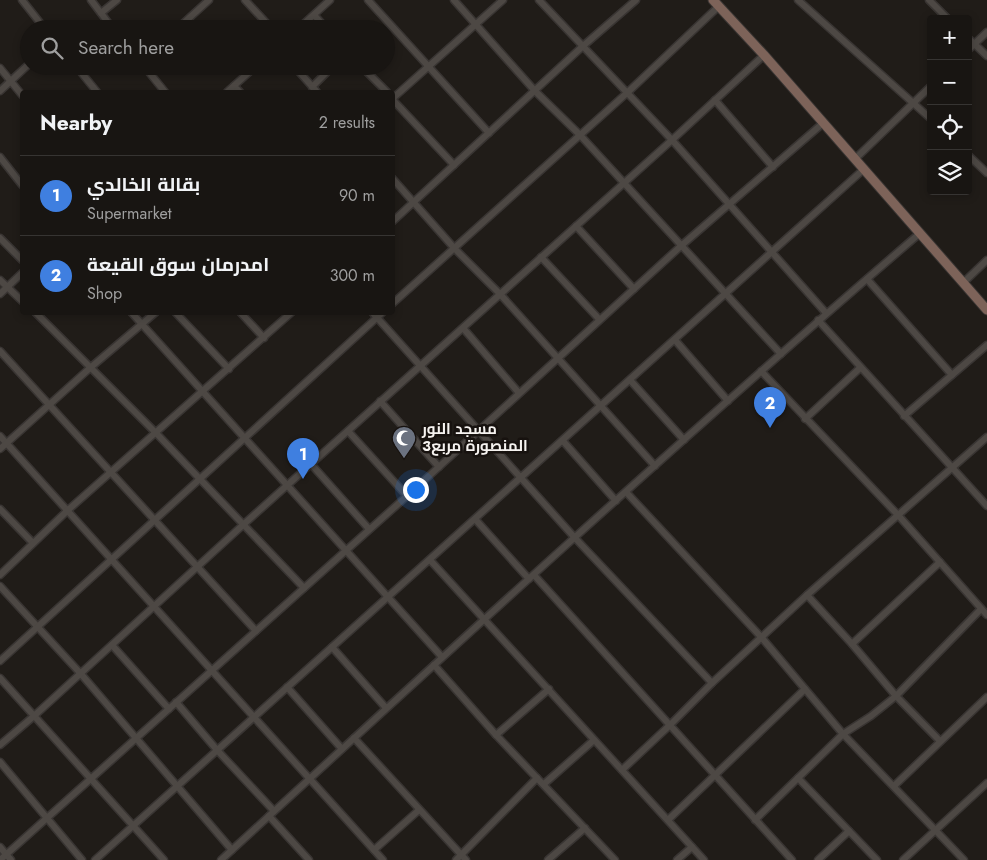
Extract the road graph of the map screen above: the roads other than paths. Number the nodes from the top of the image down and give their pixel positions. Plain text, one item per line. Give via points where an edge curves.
1 (22, 0) edge
2 (91, 0) edge
3 (117, 0) edge
4 (209, 0) edge
5 (245, 0) edge
6 (330, 0) edge
7 (368, 0) edge
8 (454, 0) edge
9 (504, 0) edge
10 (539, 0) edge
11 (622, 0) edge
12 (636, 0) edge
13 (798, 0) edge
14 (929, 0) edge
15 (716, 3) edge
16 (628, 7) junction
17 (101, 13) junction
18 (314, 15) junction
19 (944, 15) edge
20 (38, 20) edge
21 (107, 20) edge
22 (187, 20) edge
23 (264, 20) edge
24 (308, 20) edge
25 (319, 20) edge
26 (386, 20) edge
27 (476, 25) junction
28 (395, 30) edge
29 (987, 32) edge
30 (972, 41) edge
31 (975, 44) junction
32 (583, 46) junction
33 (972, 47) edge
34 (764, 55) junction
35 (987, 56) edge
36 (428, 67) junction
37 (0, 68) edge
38 (20, 72) edge
39 (84, 75) edge
40 (152, 75) edge
41 (246, 75) edge
42 (302, 75) edge
43 (324, 75) edge
44 (370, 75) edge
45 (11, 81) junction
46 (234, 86) junction
47 (312, 87) junction
48 (95, 90) edge
49 (164, 90) edge
50 (229, 90) edge
51 (238, 90) edge
52 (315, 90) edge
53 (384, 90) edge
54 (927, 90) edge
55 (0, 91) edge
56 (20, 92) edge
57 (535, 92) junction
58 (628, 92) junction
59 (395, 96) edge
60 (715, 100) junction
61 (395, 102) edge
62 (914, 102) junction
63 (927, 115) edge
64 (822, 124) junction
65 (490, 133) junction
66 (580, 136) junction
67 (672, 140) junction
68 (0, 158) edge
69 (855, 159) junction
70 (972, 159) edge
71 (454, 165) junction
72 (773, 167) junction
73 (864, 169) junction
74 (987, 173) edge
75 (395, 181) edge
76 (20, 183) edge
77 (623, 183) junction
78 (414, 202) junction
79 (729, 206) junction
80 (395, 219) edge
81 (576, 226) junction
82 (919, 234) junction
83 (0, 238) edge
84 (682, 245) junction
85 (455, 249) junction
86 (771, 251) junction
87 (541, 257) junction
88 (20, 258) edge
89 (987, 260) edge
90 (20, 275) edge
91 (867, 279) junction
92 (0, 280) edge
93 (963, 283) junction
94 (8, 286) junction
95 (634, 289) junction
96 (727, 293) junction
97 (0, 294) edge
98 (500, 294) junction
99 (20, 299) edge
100 (395, 301) edge
101 (987, 310) edge
102 (826, 313) junction
103 (37, 315) edge
104 (134, 315) edge
105 (152, 315) edge
106 (178, 315) edge
107 (243, 315) edge
108 (289, 315) edge
109 (377, 315) edge
110 (379, 315) edge
111 (599, 319) junction
112 (818, 320) junction
113 (142, 324) junction
114 (463, 328) junction
115 (264, 338) junction
116 (675, 340) junction
117 (987, 345) edge
118 (0, 351) edge
119 (781, 354) junction
120 (558, 358) junction
121 (420, 366) junction
122 (90, 368) junction
123 (860, 368) junction
124 (229, 369) junction
125 (761, 371) junction
126 (952, 375) junction
127 (630, 380) junction
128 (204, 392) junction
129 (519, 393) junction
130 (728, 400) junction
131 (380, 401) junction
132 (50, 404) junction
133 (600, 407) junction
134 (904, 416) junction
135 (805, 419) junction
136 (348, 431) junction
137 (477, 431) junction
138 (156, 433) junction
139 (0, 436) edge
140 (987, 437) edge
141 (246, 439) junction
142 (684, 440) junction
143 (562, 441) junction
144 (6, 443) junction
145 (0, 449) edge
146 (311, 464) junction
147 (655, 466) junction
148 (439, 467) junction
149 (953, 467) junction
150 (112, 472) junction
151 (520, 478) junction
152 (200, 480) junction
153 (288, 486) junction
154 (626, 492) junction
155 (407, 496) junction
156 (616, 501) junction
157 (987, 506) edge
158 (0, 509) edge
159 (68, 510) junction
160 (898, 516) junction
161 (475, 519) junction
162 (155, 520) junction
163 (244, 524) junction
164 (369, 529) junction
165 (575, 538) junction
166 (33, 543) junction
167 (346, 550) junction
168 (111, 559) junction
169 (430, 560) junction
170 (940, 562) junction
171 (197, 567) junction
172 (0, 575) edge
173 (532, 577) junction
174 (0, 586) edge
175 (304, 588) junction
176 (807, 595) junction
177 (388, 597) junction
178 (154, 606) junction
179 (981, 609) junction
180 (987, 615) edge
181 (484, 619) junction
182 (37, 627) junction
183 (256, 631) junction
184 (762, 638) junction
185 (852, 644) junction
186 (112, 645) junction
187 (332, 647) junction
188 (442, 657) junction
189 (0, 661) edge
190 (434, 665) junction
191 (212, 670) junction
192 (80, 674) junction
193 (0, 678) edge
194 (712, 683) junction
195 (287, 687) junction
196 (805, 689) junction
197 (549, 690) junction
198 (896, 696) junction
199 (987, 697) edge
200 (176, 702) junction
201 (169, 708) junction
202 (386, 708) junction
203 (34, 716) junction
204 (256, 717) junction
205 (670, 725) junction
206 (843, 734) junction
207 (496, 735) junction
208 (136, 738) junction
209 (354, 738) junction
210 (594, 740) junction
211 (940, 741) junction
212 (0, 745) edge
213 (342, 749) junction
214 (217, 750) junction
215 (0, 762) edge
216 (622, 770) junction
217 (715, 775) junction
218 (538, 778) junction
219 (798, 778) junction
220 (92, 779) junction
221 (310, 779) junction
222 (987, 783) edge
223 (544, 784) junction
224 (177, 786) junction
225 (894, 786) junction
226 (420, 810) junction
227 (272, 813) junction
228 (47, 817) junction
229 (668, 820) junction
230 (755, 820) junction
231 (134, 825) junction
232 (585, 828) junction
233 (936, 830) junction
234 (849, 831) junction
235 (0, 847) edge
236 (692, 847) junction
237 (232, 850) junction
238 (374, 850) junction
239 (9, 857) edge
240 (461, 858) edge
241 (0, 860) edge
242 (82, 860) edge
243 (95, 860) edge
244 (164, 860) edge
245 (221, 860) edge
246 (309, 860) edge
247 (383, 860) edge
248 (548, 860) edge
249 (615, 860) edge
250 (677, 860) edge
251 (704, 860) edge
252 (792, 860) edge
253 (818, 860) edge
254 (876, 860) edge
255 (903, 860) edge
256 (964, 860) edge

1 - 20 street
2 - 17 street
3 - 17 street
4 - 22 street
5 - 23 street
6 - 18 street
7 - 26 street
8 - 27 street
9 - 27 street
10 - 32 street
11 - 16 street
12 - 16 street
13 - 62 street
14 - 19 street
15 - 34 street
15 - 58 street
16 - 32 street
17 - 21 street
18 - 24 street
18 - 25 street
27 - 36 street
27 - 57 street
28 - 36 street
29 - 31 street
30 - 31 street
31 - 33 street
31 - 35 street
32 - 57 street
32 - 58 street
34 - 60 street
34 - 64 street
36 - 59 street
36 - 65 street
37 - 45 street
38 - 45 street
39 - 48 street
40 - 49 street
41 - 46 street
42 - 47 street
43 - 47 street
44 - 53 street
45 - 55 street
45 - 56 street
46 - 50 street
46 - 51 street
47 - 52 street
54 - 62 street
57 - 65 street
57 - 66 street
58 - 66 street
58 - 67 street
60 - 67 street
60 - 72 street
61 - 71 street
62 - 63 street
62 - 69 street
64 - 69 street
64 - 72 street
65 - 71 street
66 - 77 street
66 - 85 street
67 - 77 street
67 - 79 street
68 - 76 street
69 - 73 street
70 - 74 street
71 - 78 street
72 - 79 street
73 - 82 street
73 - 86 street
75 - 78 street
77 - 81 street
77 - 84 street
78 - 80 street
78 - 85 street
79 - 84 street
79 - 86 street
81 - 87 street
81 - 95 street
82 - 91 street
82 - 93 street
83 - 88 street
84 - 95 street
84 - 96 street
85 - 98 street
85 - 100 street
86 - 96 street
86 - 102 street
87 - 98 street
87 - 111 street
89 - 93 street
90 - 94 street
91 - 102 street
91 - 126 street
92 - 94 street
93 - 101 street
94 - 97 street
94 - 99 street
95 - 111 street
96 - 116 street
96 - 119 street
98 - 114 street
98 - 120 street
102 - 112 street
103 - 122 street
104 - 113 street
105 - 113 street
106 - 124 street
107 - 115 street
108 - 115 street
109 - 141 street
110 - 121 street
111 - 120 street
112 - 119 street
112 - 123 street
113 - 122 street
113 - 128 street
114 - 121 street
114 - 129 street
115 - 124 street
116 - 127 street
116 - 130 street
117 - 126 street
118 - 132 street
119 - 125 street
120 - 129 street
120 - 133 street
121 - 131 street
121 - 137 street
122 - 132 street
122 - 138 street
123 - 134 street
123 - 135 street
124 - 128 street
125 - 130 street
125 - 135 street
126 - 134 street
127 - 133 street
127 - 142 street
128 - 138 street
128 - 141 street
129 - 137 street
130 - 142 street
131 - 136 street
131 - 148 street
132 - 144 street
132 - 150 street
133 - 143 street
133 - 147 street
134 - 149 street
135 - 160 street
136 - 146 street
136 - 155 street
137 - 148 street
137 - 151 street
138 - 150 street
138 - 152 street
139 - 144 street
140 - 149 street
141 - 152 street
141 - 153 street
142 - 147 street
143 - 151 street
143 - 156 street
144 - 145 street
144 - 159 street
146 - 153 street
146 - 164 street
147 - 154 street
148 - 155 street
149 - 157 street
149 - 160 street
150 - 159 street
150 - 162 street
151 - 161 street
151 - 165 street
152 - 162 street
152 - 163 street
153 - 163 street
153 - 167 street
154 - 156 street
154 - 184 street
155 - 164 street
156 - 165 street
158 - 166 street
159 - 166 street
159 - 168 street
160 - 170 street
160 - 176 street
161 - 169 street
161 - 173 street
162 - 168 street
162 - 171 street
163 - 171 street
163 - 175 street
164 - 167 street
165 - 173 street
165 - 194 street
166 - 172 street
167 - 175 street
167 - 177 street
168 - 178 street
168 - 182 street
169 - 177 street
169 - 181 street
170 - 179 street
170 - 185 street
171 - 178 street
171 - 183 street
173 - 181 street
173 - 205 street
174 - 182 street
175 - 183 street
176 - 184 street
176 - 185 street
177 - 187 street
177 - 188 street
178 - 186 street
178 - 191 street
179 - 180 street
179 - 198 street
181 - 188 street
181 - 197 street
182 - 189 street
182 - 192 street
183 - 191 street
184 - 194 street
184 - 196 street
185 - 198 street
186 - 192 street
186 - 201 street
187 - 195 street
187 - 202 street
188 - 190 street
190 - 202 street
190 - 207 street
191 - 200 street
191 - 204 street
192 - 203 street
192 - 208 street
193 - 203 street
194 - 205 street
195 - 204 street
195 - 213 street
196 - 206 street
196 - 217 street
197 - 207 street
197 - 210 street
198 - 206 street
198 - 211 street
199 - 211 street
200 - 201 street
200 - 214 street
201 - 208 street
202 - 209 street
203 - 212 street
203 - 220 street
204 - 214 street
204 - 221 street
205 - 216 street
205 - 217 street
206 - 219 street
206 - 225 street
207 - 218 street
208 - 220 street
208 - 224 street
209 - 213 street
209 - 226 street
210 - 216 street
210 - 223 street
211 - 225 street
213 - 221 street
214 - 224 street
214 - 227 street
215 - 228 street
216 - 229 street
217 - 229 street
217 - 230 street
218 - 223 street
218 - 240 street
219 - 230 street
219 - 234 street
220 - 228 street
220 - 231 street
221 - 227 street
221 - 238 street
222 - 233 street
223 - 232 street
224 - 231 street
224 - 237 street
225 - 233 street
226 - 238 street
226 - 240 street
227 - 237 street
227 - 246 street
228 - 239 street
228 - 242 street
229 - 236 street
230 - 252 street
231 - 243 street
231 - 244 street
232 - 248 street
232 - 249 street
233 - 255 street
233 - 256 street
234 - 253 street
234 - 254 street
235 - 239 street
236 - 250 street
236 - 251 street
237 - 245 street
238 - 247 street
239 - 241 street

